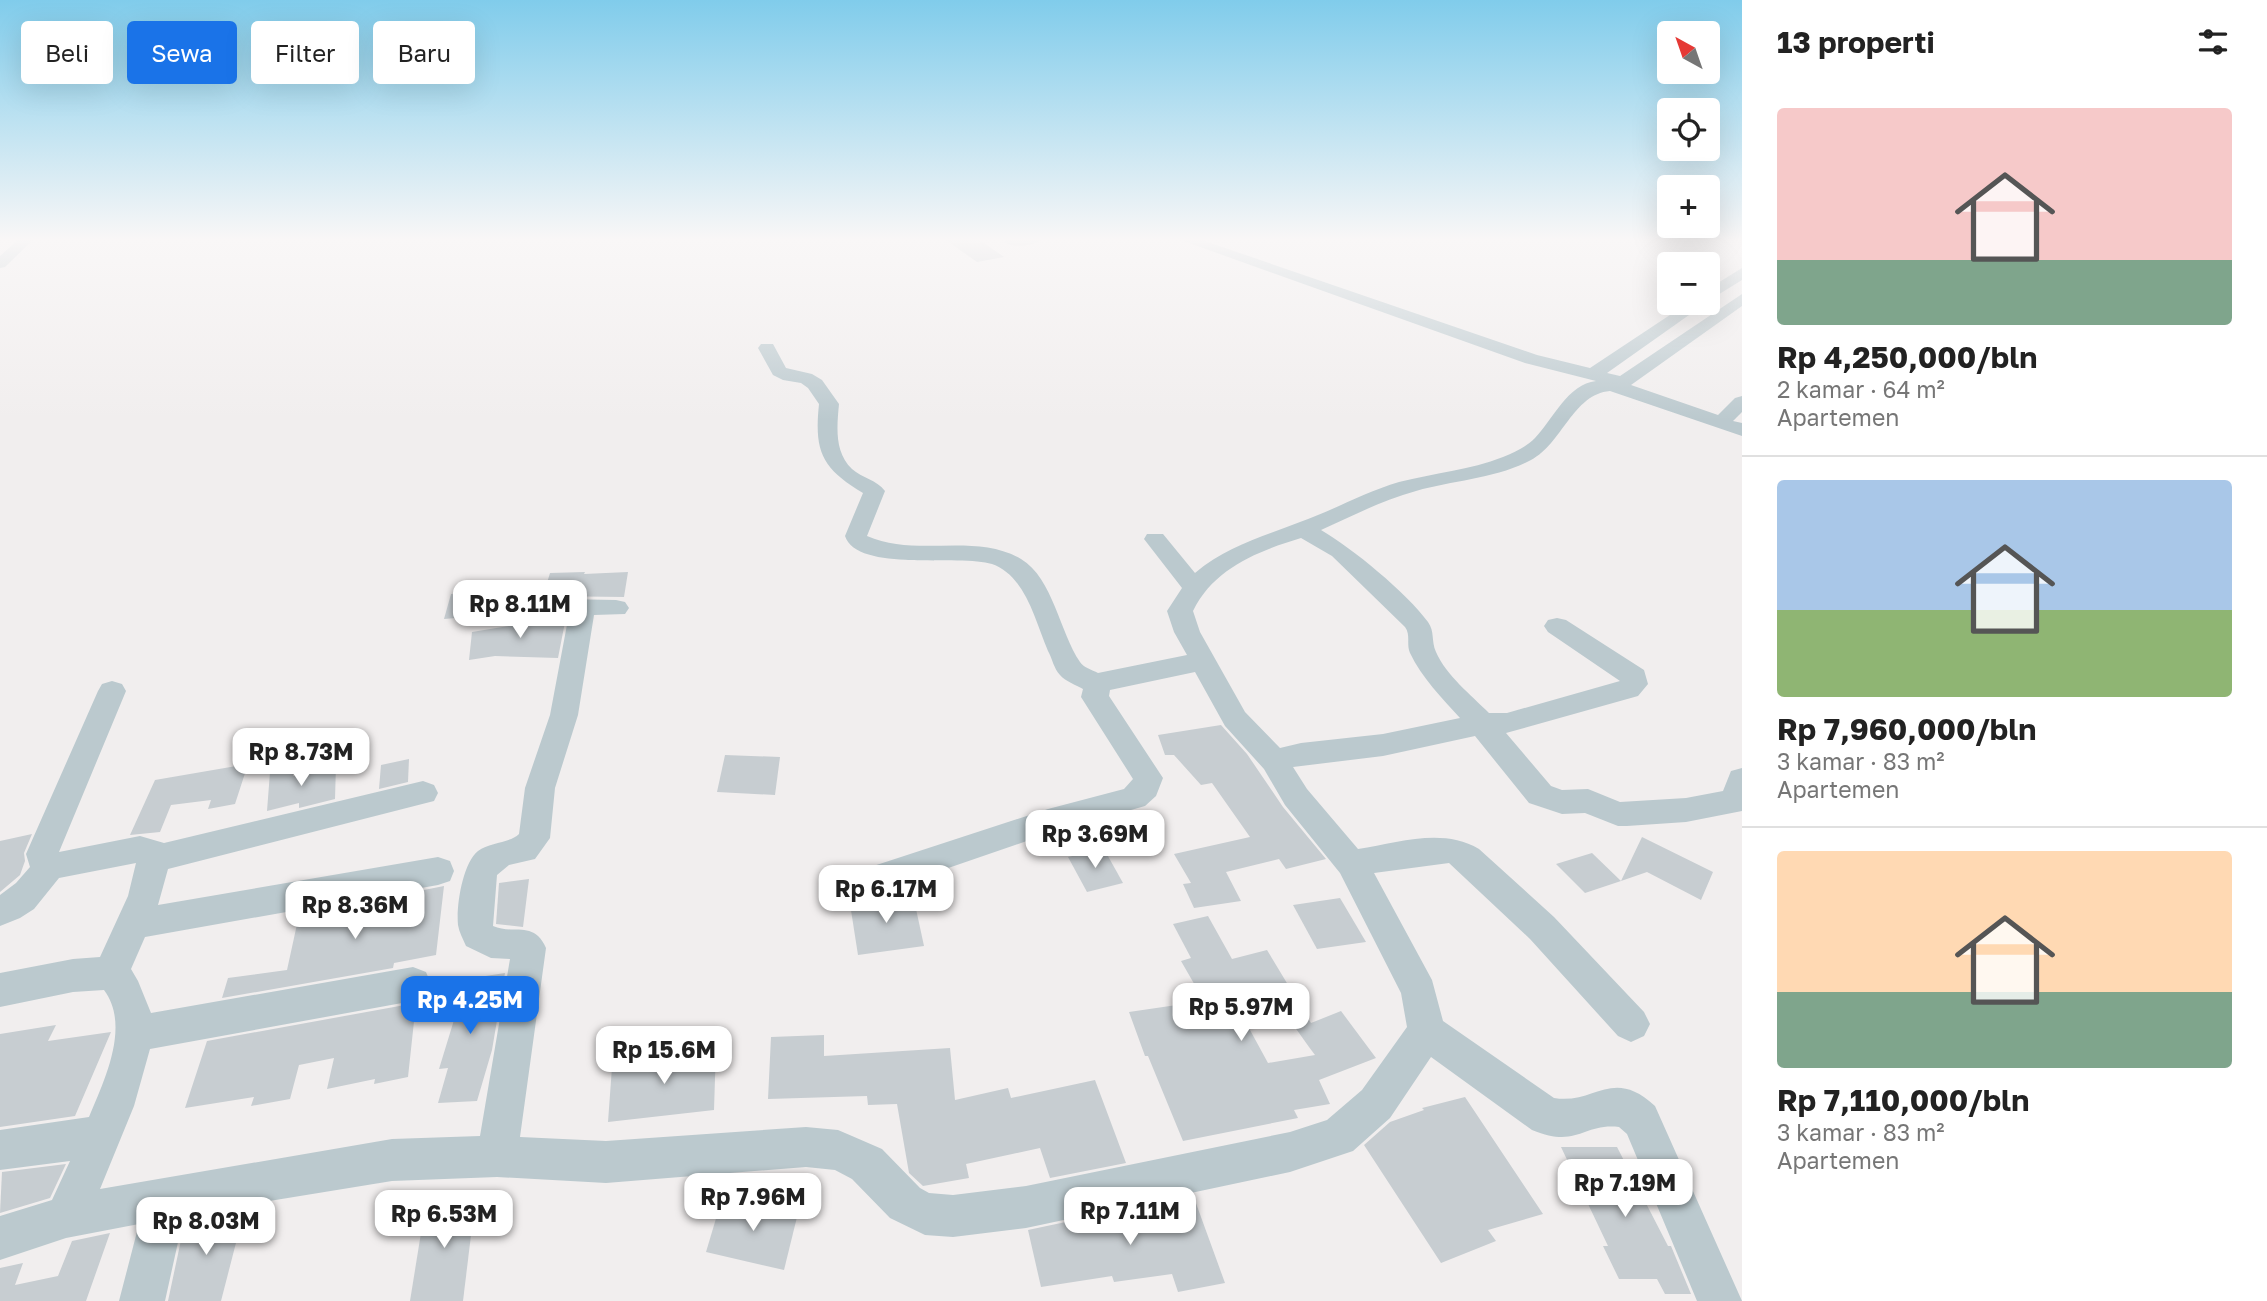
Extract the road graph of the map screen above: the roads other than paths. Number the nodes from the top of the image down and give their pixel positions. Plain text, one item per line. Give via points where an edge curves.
1 (1355, 299) edge
2 (1742, 299) edge
3 (1685, 315) edge
4 (767, 348) dead end
5 (1610, 380) junction
6 (1738, 424) edge
7 (1303, 529) junction
8 (1155, 539) dead end
9 (1193, 586) junction
10 (505, 606) dead end
11 (583, 606) junction
12 (616, 608) dead end
13 (1556, 626) dead end
14 (1203, 661) junction
15 (1097, 685) junction
16 (112, 691) dead end
17 (1482, 724) junction
18 (1273, 761) junction
19 (1742, 779) edge
20 (423, 793) dead end
21 (153, 859) junction
22 (1351, 863) junction
23 (49, 867) junction
24 (438, 871) dead end
25 (864, 883) dead end
26 (0, 911) edge
27 (134, 925) junction
28 (110, 974) junction
29 (413, 984) dead end
30 (0, 990) edge
31 (1631, 1024) dead end
32 (1426, 1031) junction
33 (135, 1034) junction
34 (100, 1136) junction
35 (0, 1150) edge
36 (497, 1156) junction
37 (167, 1197) junction
38 (66, 1217) junction
39 (0, 1238) edge
40 (142, 1301) edge
41 (1720, 1301) edge

1 - 5 street via 1531,359
2 - 5 street
3 - 5 street
4 - 15 street via 779,371 815,384 829,404 826,435 843,472 874,491 857,540 905,552 975,555 1022,568 1070,670
5 - 6 street
5 - 7 street via 1591,387 1528,454 1501,465 1407,487
7 - 9 street via 1260,543
7 - 17 street via 1340,551 1414,621 1421,631 1421,650 1436,674
8 - 9 street
9 - 14 street via 1180,611
10 - 11 street
11 - 12 street
11 - 36 street via 564,715 540,788 534,838 524,849 502,853 481,870 475,924 478,935 495,945 518,943 529,948
13 - 17 street via 1634,677 1634,684 1507,723
14 - 15 street
14 - 18 street via 1235,719
15 - 25 street via 1095,697 1147,778 1145,788 1134,798 1048,821
16 - 23 street via 42,854
17 - 18 street
17 - 19 street via 1548,800 1588,801 1618,814 1686,810 1732,802
18 - 22 street via 1296,797
20 - 21 street
21 - 23 street via 152,851 140,849
21 - 27 street
22 - 31 street via 1456,851 1542,928
22 - 32 street via 1419,992
23 - 26 street via 26,897
24 - 27 street
27 - 28 street
28 - 30 street via 75,975
28 - 33 street via 123,984
29 - 33 street
32 - 36 street via 1376,1104 1339,1137 1290,1152 1026,1207 953,1216 925,1214 905,1203 867,1164 838,1150 806,1147 606,1162
32 - 41 street via 1546,1116 1562,1119 1621,1106 1633,1110
33 - 34 street
34 - 35 street
34 - 38 street
36 - 37 street via 392,1160
37 - 38 street
37 - 40 street
38 - 39 street

